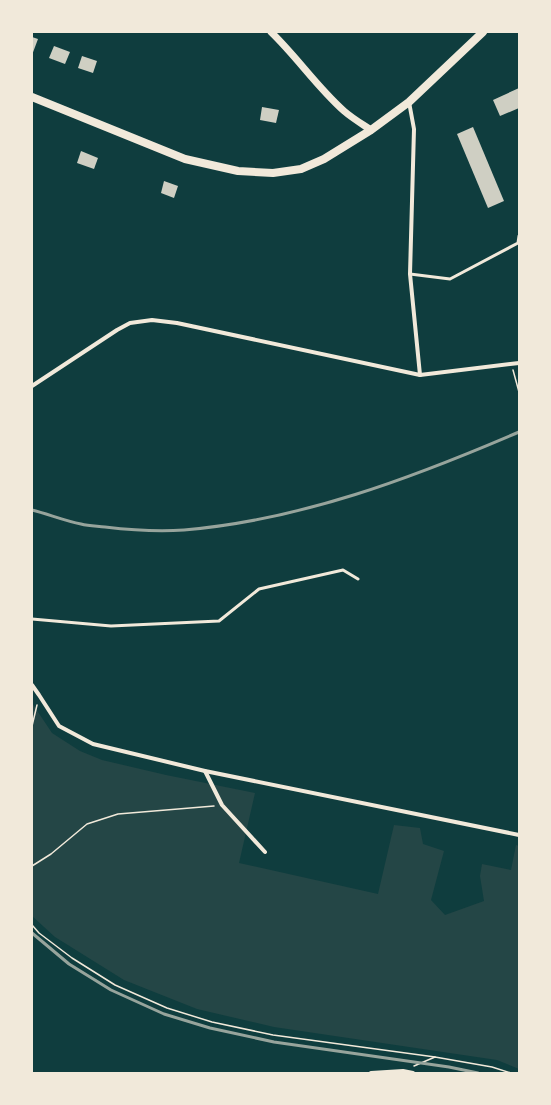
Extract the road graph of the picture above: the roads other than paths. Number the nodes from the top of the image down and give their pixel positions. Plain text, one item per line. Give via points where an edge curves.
1 (272, 32) edge
2 (483, 32) edge
3 (32, 97) edge
4 (409, 102) junction
5 (372, 130) junction
6 (519, 236) edge
7 (410, 274) junction
8 (519, 364) edge
9 (420, 375) junction
10 (32, 386) edge
11 (358, 579) dead end
12 (32, 619) edge
13 (32, 685) edge
14 (205, 771) junction
15 (519, 835) edge
16 (265, 852) dead end
17 (371, 1073) edge
18 (413, 1073) edge

1 - 5 street via 345,112
2 - 4 main road
3 - 5 main road via 185,159 238,171 273,172 301,169 324,159
4 - 5 main road
4 - 7 street via 414,129
6 - 7 lane via 518,243 450,279
7 - 9 street
8 - 9 street
9 - 10 street via 178,323 152,320 130,323 117,330
11 - 12 lane via 344,570 259,589 219,621 111,626
13 - 14 street via 59,726 93,744
14 - 15 street
14 - 16 street via 222,805
17 - 18 street

